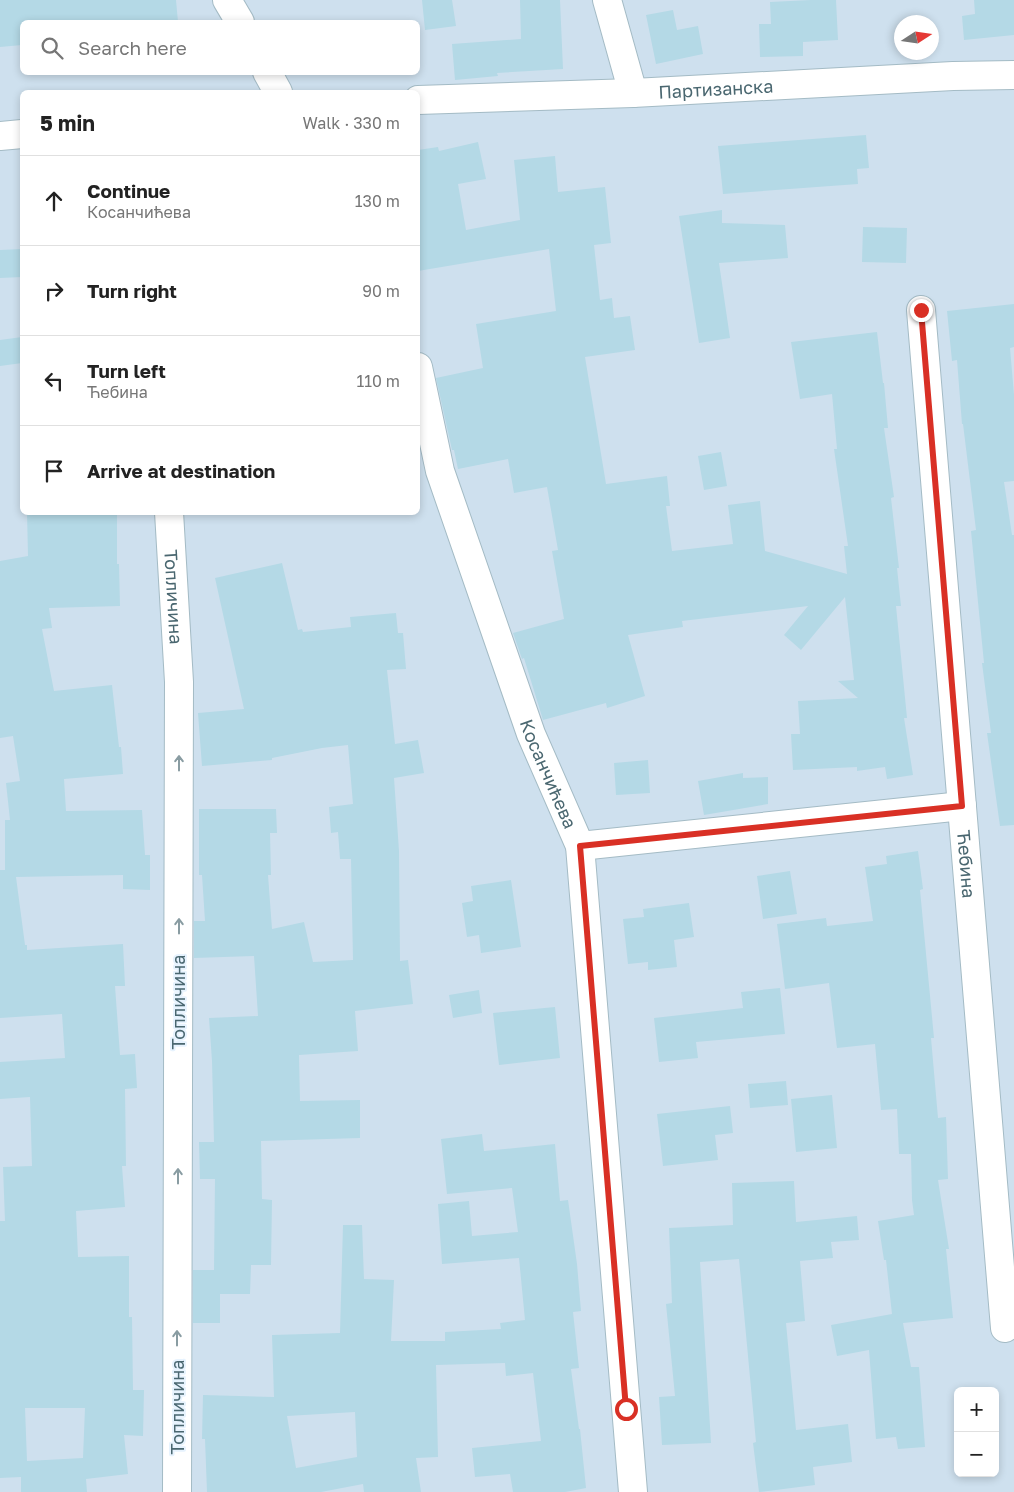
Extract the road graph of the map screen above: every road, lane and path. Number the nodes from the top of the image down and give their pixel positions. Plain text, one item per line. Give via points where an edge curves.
1 (227, 0) edge
2 (607, 0) edge
3 (239, 20) edge
4 (269, 75) edge
5 (1014, 75) edge
6 (277, 90) edge
7 (633, 93) junction
8 (420, 100) edge
9 (20, 134) edge
10 (0, 136) edge
11 (921, 310) dead end
12 (420, 376) edge
13 (169, 515) edge
14 (962, 806) junction
15 (580, 846) junction
16 (1005, 1328) dead end
17 (177, 1492) edge
18 (633, 1492) edge

1 - 3 street
2 - 7 street
4 - 6 street
5 - 7 street, Партизанска
7 - 8 street, Партизанска
9 - 10 street
11 - 14 street, Ћебина
12 - 15 street, Косанчићева via 440,471 531,734
17 -> 13 street, Топличина via 179,682
14 - 15 street
14 - 16 street, Ћебина
15 - 18 street, Косанчићева

